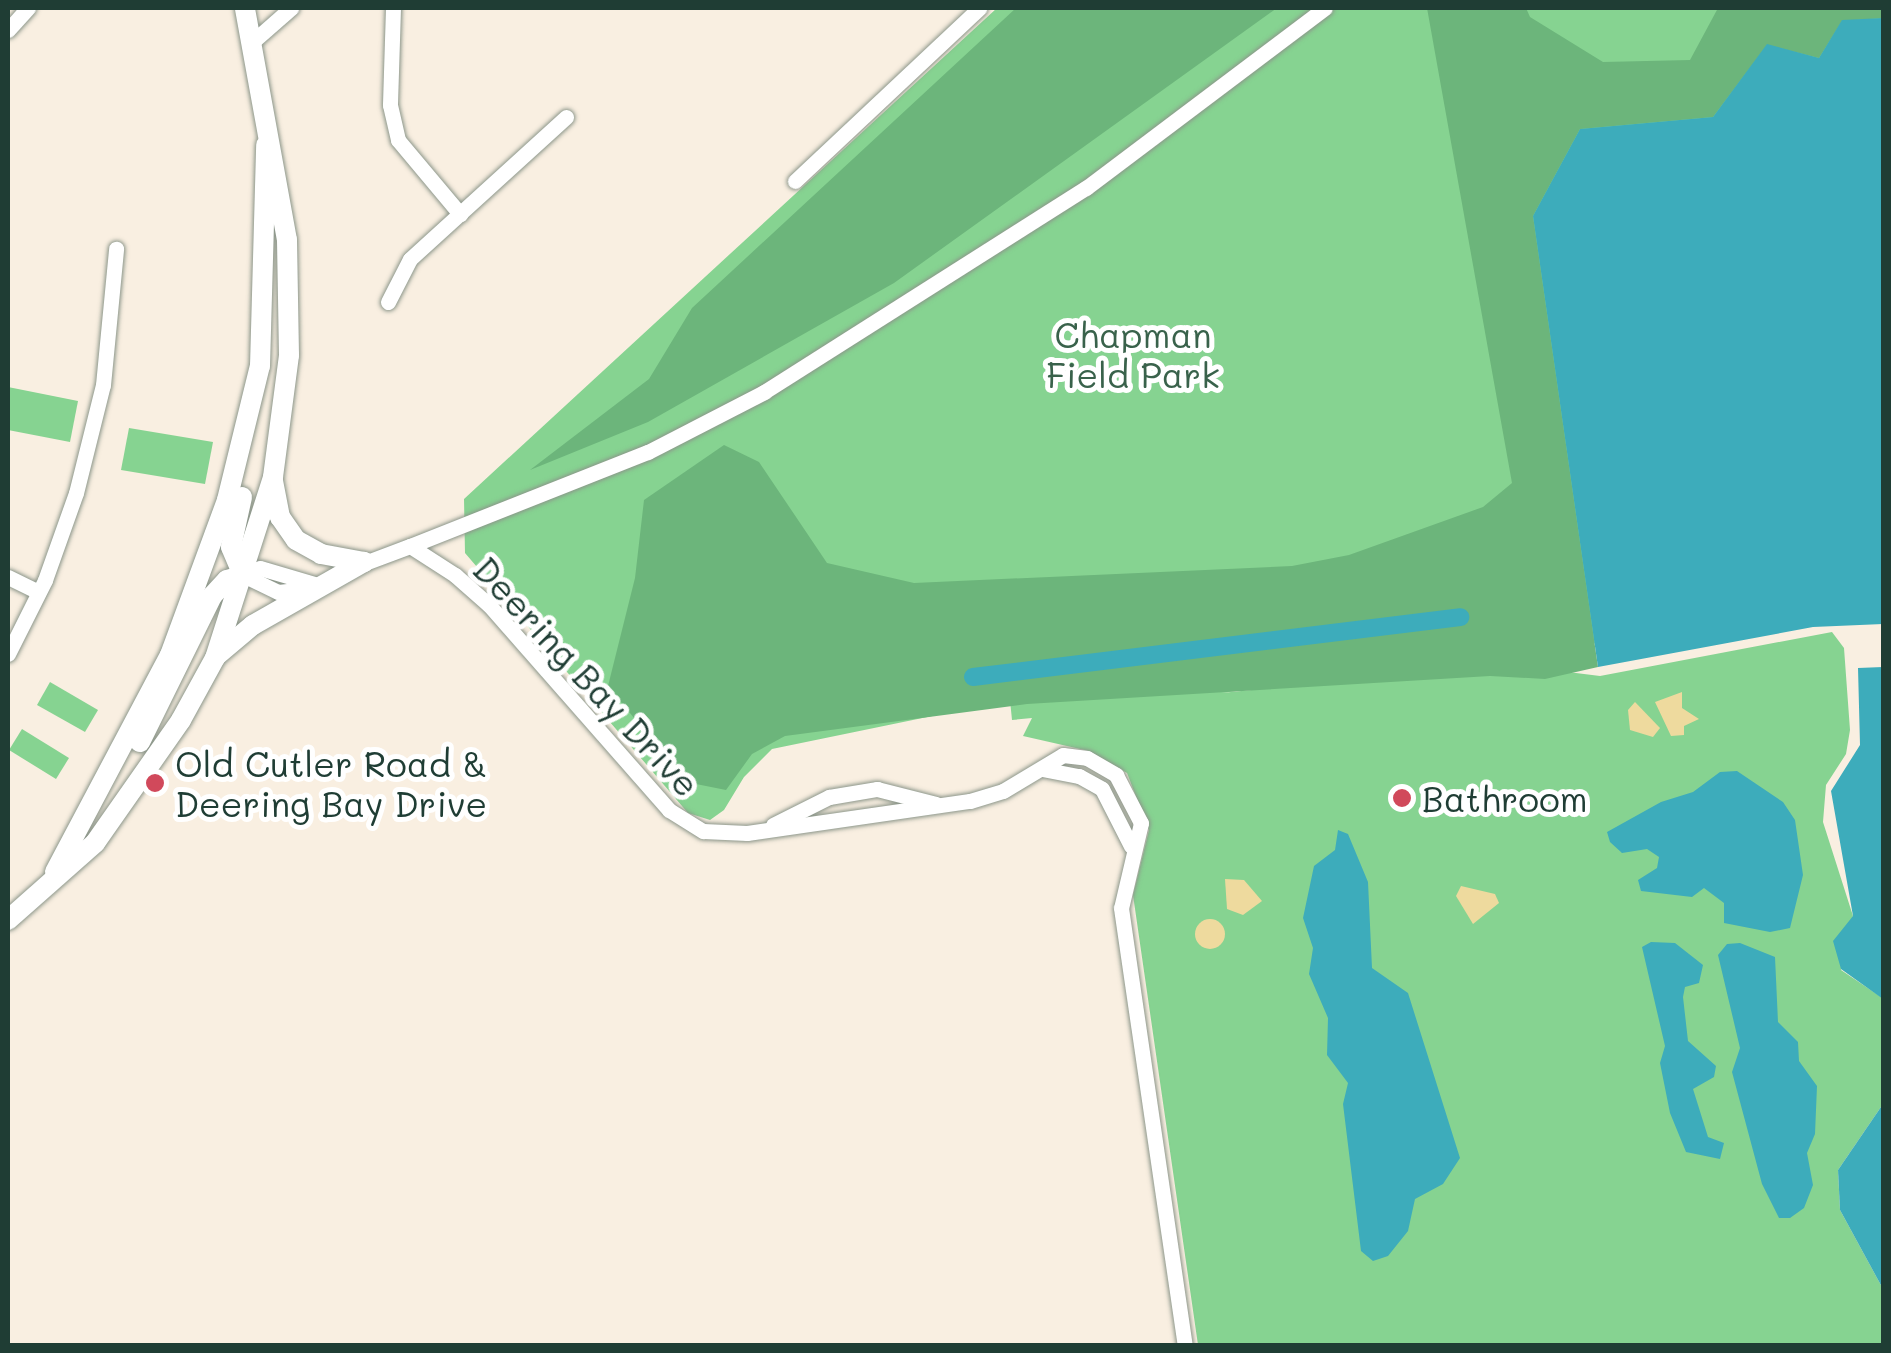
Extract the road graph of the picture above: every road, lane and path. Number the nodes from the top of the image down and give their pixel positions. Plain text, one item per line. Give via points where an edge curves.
1 (28, 8) edge
2 (248, 8) edge
3 (291, 8) edge
4 (393, 8) edge
5 (979, 8) edge
6 (1325, 8) edge
7 (8, 30) edge
8 (250, 44) junction
9 (566, 118) dead end
10 (266, 145) junction
11 (795, 182) dead end
12 (460, 214) junction
13 (116, 250) dead end
14 (388, 302) dead end
15 (260, 366) junction
16 (273, 477) junction
17 (410, 546) junction
18 (364, 562) junction
19 (243, 575) junction
20 (8, 577) edge
21 (39, 592) junction
22 (8, 654) edge
23 (215, 658) junction
24 (102, 789) junction
25 (941, 805) junction
26 (766, 830) junction
27 (55, 872) junction
28 (8, 920) edge
29 (1185, 1346) edge

1 - 7 street
2 - 8 main road
3 - 8 street
4 - 12 street via 390,105 398,140
5 - 11 street
6 - 17 street via 1086,188 764,392 632,459
8 - 10 main road
9 - 12 street
10 - 15 main road
10 - 16 main road via 283,201 289,298 287,381
12 - 14 street via 410,258
13 - 21 street via 97,414
15 - 19 main road via 256,436 231,540 233,562
15 - 24 main road via 208,561 170,655
16 - 18 main road via 280,517 296,540 322,554
16 - 19 main road
17 - 18 street
17 - 26 street, Deering Bay Drive via 484,599 676,816 710,833
18 - 19 street via 318,585 260,568
18 - 23 main road via 253,626
19 - 23 main road
19 - 24 main road via 212,596 162,708
20 - 21 street
21 - 22 street
23 - 27 main road via 111,824
24 - 27 main road via 67,840
25 - 26 street, Deering Bay Drive
25 - 26 street, Deering Bay Drive via 877,790 830,797
25 - 29 street, Deering Bay Drive via 989,797 1075,755 1116,775 1138,810 1140,834 1122,908
27 - 28 main road

